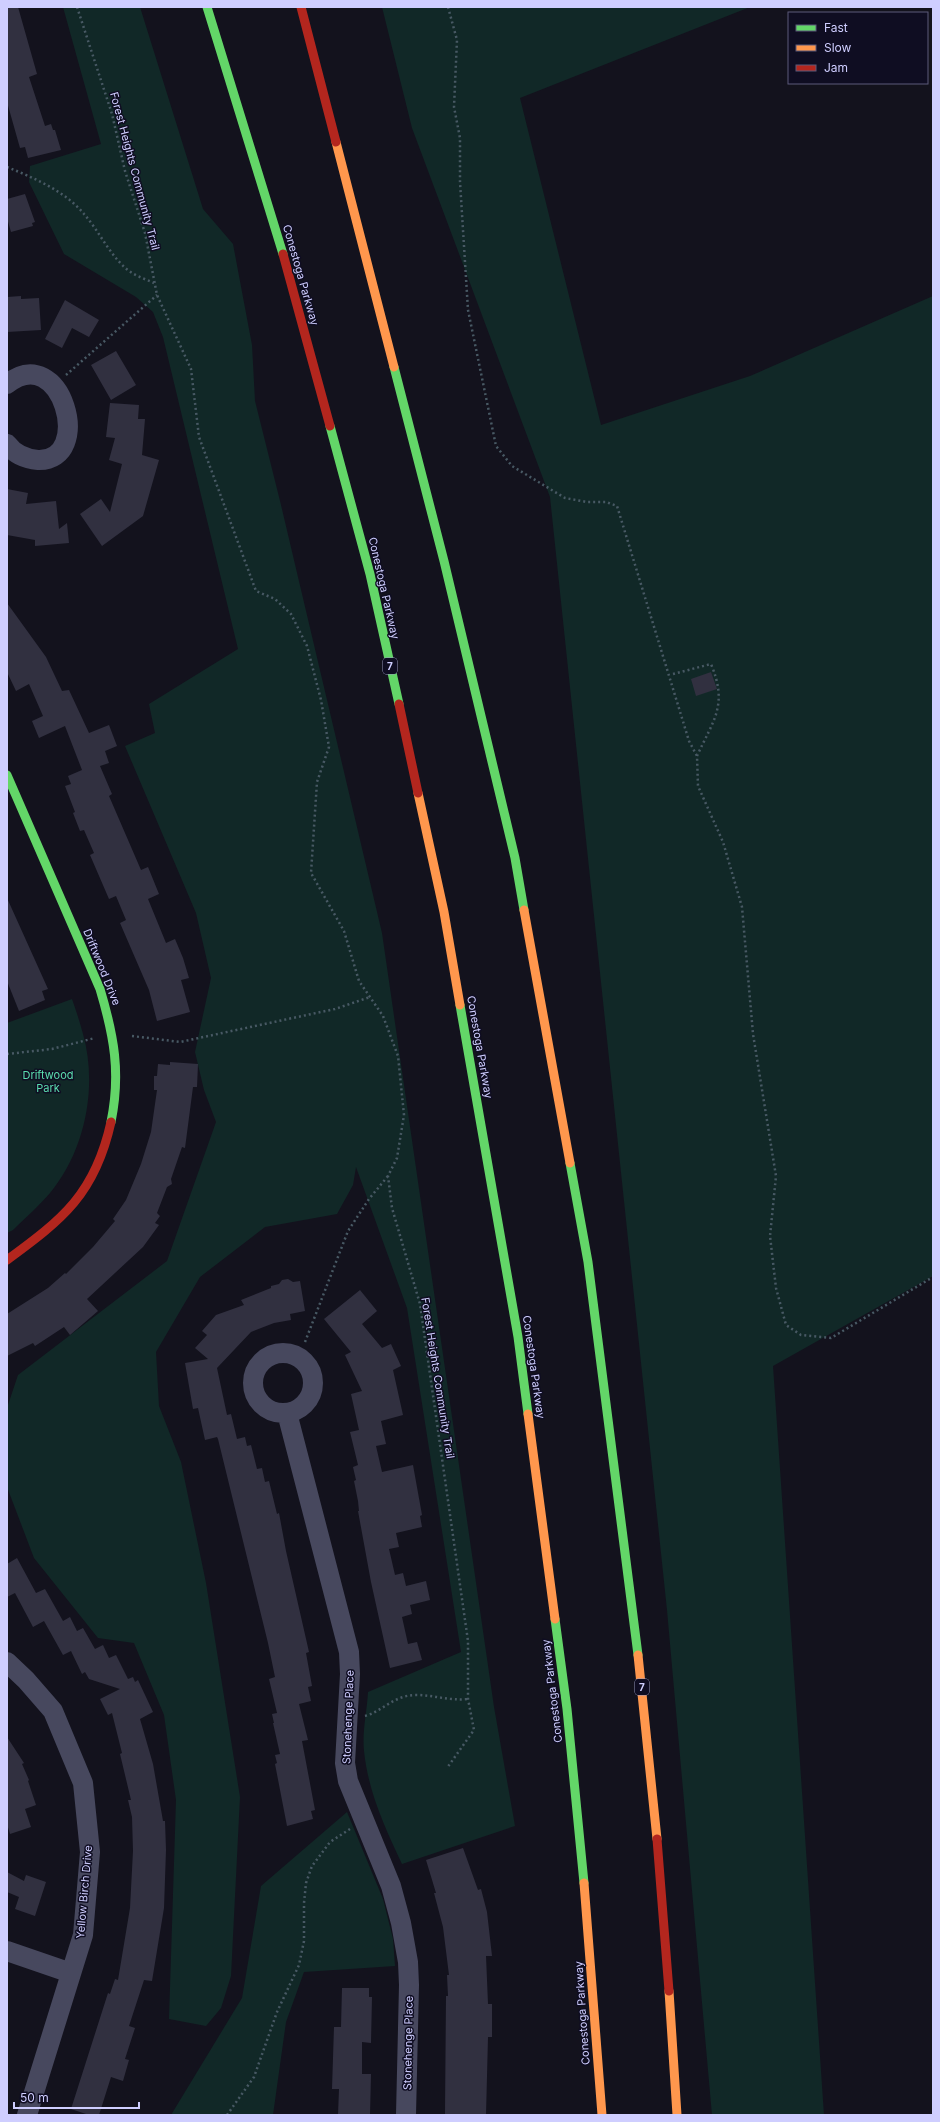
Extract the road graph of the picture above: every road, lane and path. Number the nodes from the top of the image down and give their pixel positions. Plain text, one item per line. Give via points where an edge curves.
1 (77, 7) edge
2 (207, 7) edge
3 (301, 7) edge
4 (448, 7) edge
5 (7, 166) edge
6 (155, 284) junction
7 (157, 295) junction
8 (64, 376) dead end
9 (7, 384) edge
10 (7, 444) edge
11 (673, 674) dead end
12 (697, 756) junction
13 (7, 775) edge
14 (370, 998) junction
15 (132, 1036) dead end
16 (96, 1038) dead end
17 (7, 1054) edge
18 (388, 1176) junction
19 (7, 1260) edge
20 (933, 1277) edge
21 (305, 1342) dead end
22 (287, 1413) dead end
23 (7, 1662) edge
24 (468, 1699) junction
25 (347, 1716) junction
26 (447, 1768) dead end
27 (363, 1822) junction
28 (7, 1951) edge
29 (71, 1973) junction
30 (26, 2115) edge
31 (227, 2115) edge
32 (406, 2115) edge
33 (602, 2115) edge
34 (677, 2115) edge

1 - 6 path, Forest Heights Community Trail via 112,114 125,171 146,233
2 - 33 main road, Conestoga Parkway / 7 via 288,270 370,574 444,912 518,1337 568,1709
3 - 34 main road, 7 via 444,561 515,858 588,1262 633,1602 664,1906
4 - 12 path via 457,40 454,107 460,138 460,190 468,310 496,446 512,466 565,498 606,502 617,506 689,741
5 - 6 path via 60,194 84,214 109,249 131,273
6 - 7 path, Forest Heights Community Trail
7 - 8 path
7 - 14 path, Forest Heights Community Trail via 191,369 200,437 256,591 275,599 291,614 307,646 321,700 329,747 317,782 311,873 344,931 359,981
9 - 10 street via 30,374 52,384 60,393 68,433 65,445 59,453 40,460 16,454
11 - 12 path via 711,664 719,683 719,707
12 - 20 path via 698,786 723,842 742,908 753,1034 776,1176 770,1236 776,1288 786,1326 801,1335 831,1338
13 - 19 main road, Driftwood Drive via 100,989 110,1020 117,1071 115,1103 103,1154 80,1196 53,1226
14 - 15 path via 335,1009 180,1042
14 - 18 path, Forest Heights Community Trail via 383,1016 398,1056 404,1115 397,1158
16 - 17 path via 52,1049
18 - 21 path via 369,1198 348,1231
18 - 24 path, Forest Heights Community Trail via 392,1208 420,1304 468,1641
22 - 25 street, Stonehenge Place via 345,1631 350,1674
23 - 29 street, Yellow Birch Drive via 53,1711 83,1783 90,1852 83,1936
24 - 25 path via 452,1700 415,1695 393,1700 366,1716
24 - 26 path, Forest Heights Community Trail via 474,1730
25 - 27 street, Stonehenge Place via 345,1762 348,1781
27 - 31 path via 330,1842 312,1866 306,1883 304,1941 299,1965 277,2012 254,2077
27 - 32 street, Stonehenge Place via 391,1886 408,1962
28 - 29 street
29 - 30 street, Yellow Birch Drive

